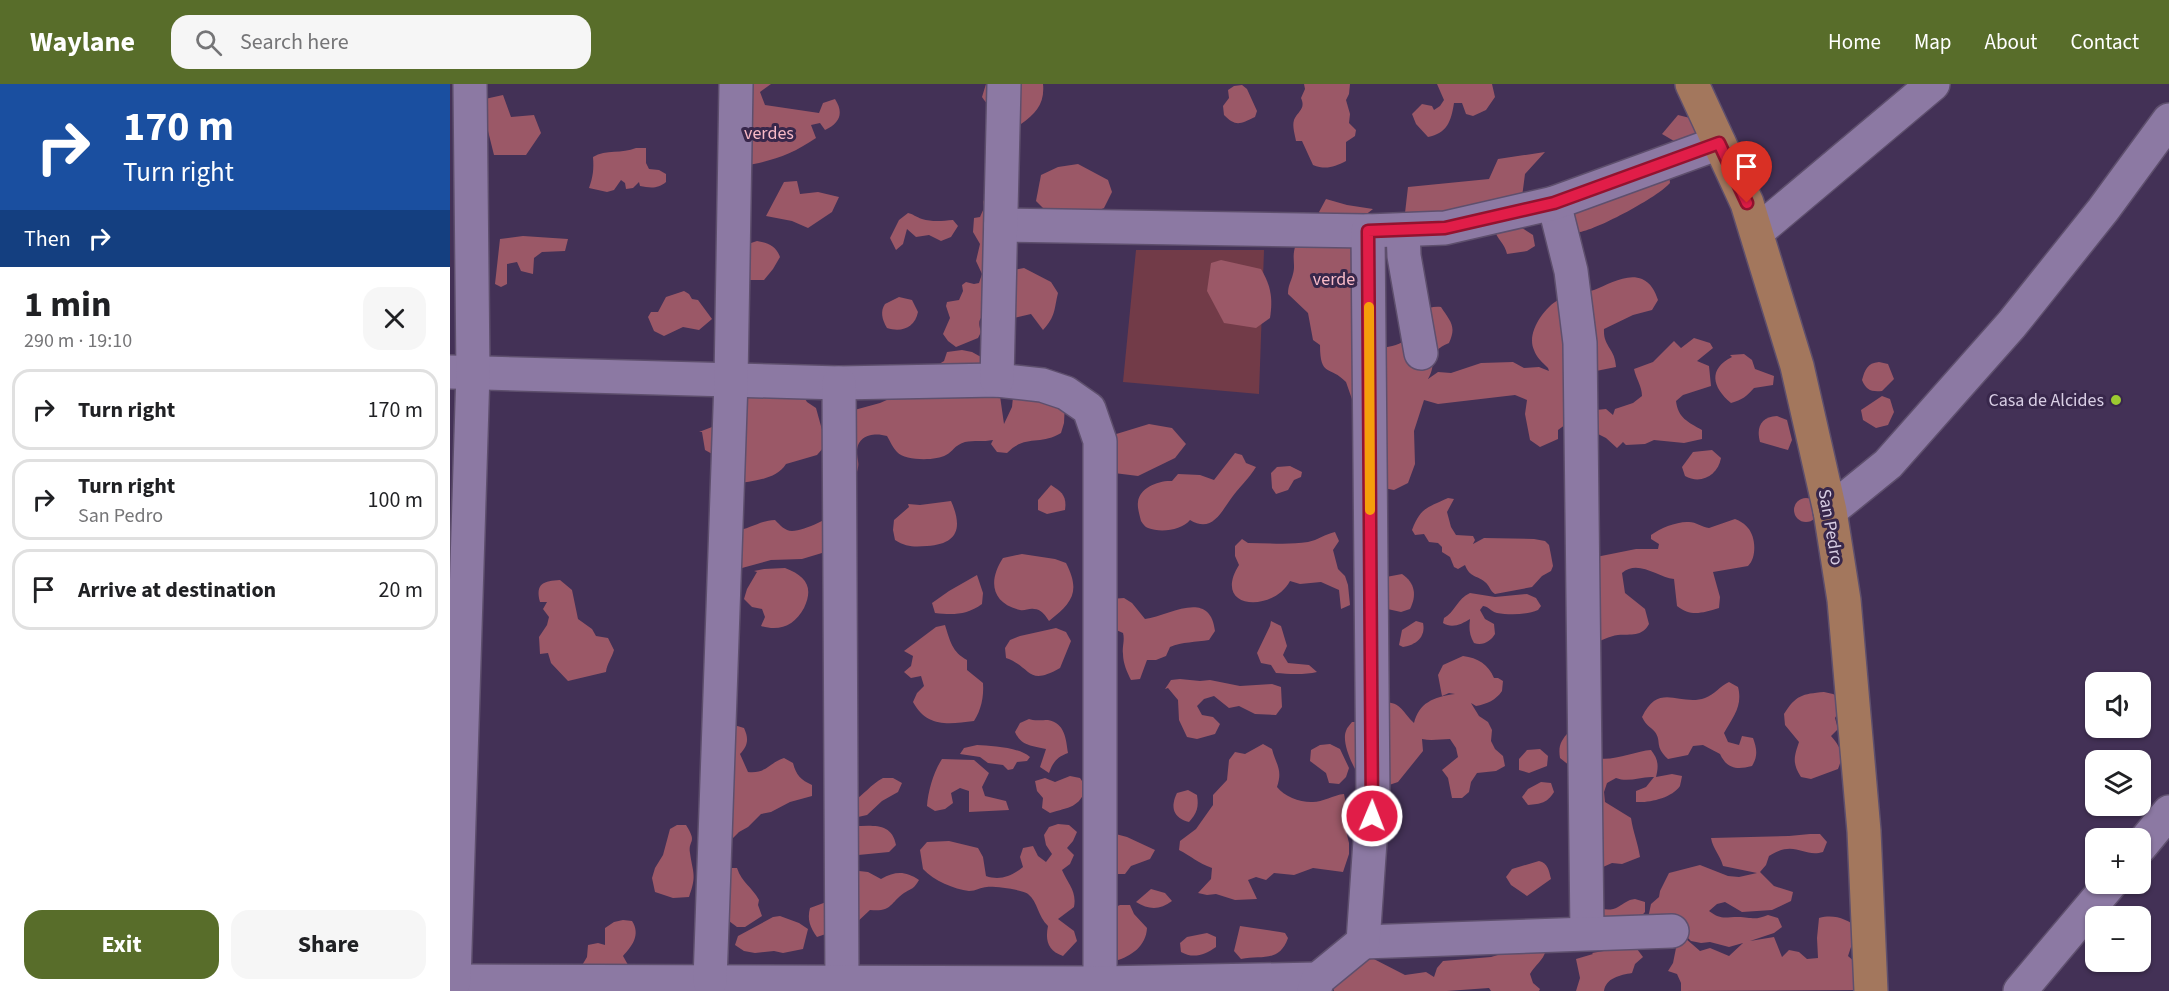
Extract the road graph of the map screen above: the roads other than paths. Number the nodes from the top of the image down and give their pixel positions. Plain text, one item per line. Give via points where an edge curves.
1 (470, 84) edge
2 (736, 84) edge
3 (1004, 84) edge
4 (1692, 84) edge
5 (1933, 84) edge
6 (2169, 120) edge
7 (1719, 143) junction
8 (1554, 203) junction
9 (1001, 225) junction
10 (1403, 230) junction
11 (1368, 231) junction
12 (1756, 232) junction
13 (1421, 353) dead end
14 (461, 372) edge
15 (997, 380) junction
16 (731, 381) junction
17 (839, 383) junction
18 (1830, 511) junction
19 (2103, 894) edge
20 (1672, 931) dead end
21 (1587, 933) junction
22 (1363, 942) junction
23 (2049, 977) edge
24 (452, 981) edge
25 (710, 981) junction
26 (842, 982) junction
27 (1100, 983) junction
28 (1316, 985) edge
29 (1871, 991) edge
30 (2020, 991) edge

1 - 14 street
2 - 16 street
3 - 9 street
4 - 7 main road, San Pedro
5 - 12 street
6 - 18 street via 2004,333 1888,464
7 - 8 street
7 - 12 main road, San Pedro
8 - 10 street via 1445,228
8 - 21 street via 1571,271 1580,343
9 - 11 street
9 - 15 street
10 - 11 street
10 - 13 street
11 - 22 street via 1372,798
12 - 18 main road, San Pedro via 1797,366
14 - 16 street
14 - 24 street
15 - 17 street
15 - 27 street via 1042,385 1066,393 1089,409 1100,441
16 - 17 street
16 - 25 street
17 - 26 street
18 - 29 main road, San Pedro via 1844,600 1864,831
19 - 23 street
20 - 21 street
21 - 22 street
22 - 28 street
23 - 30 street
24 - 25 street
25 - 26 street
26 - 27 street
27 - 28 street

